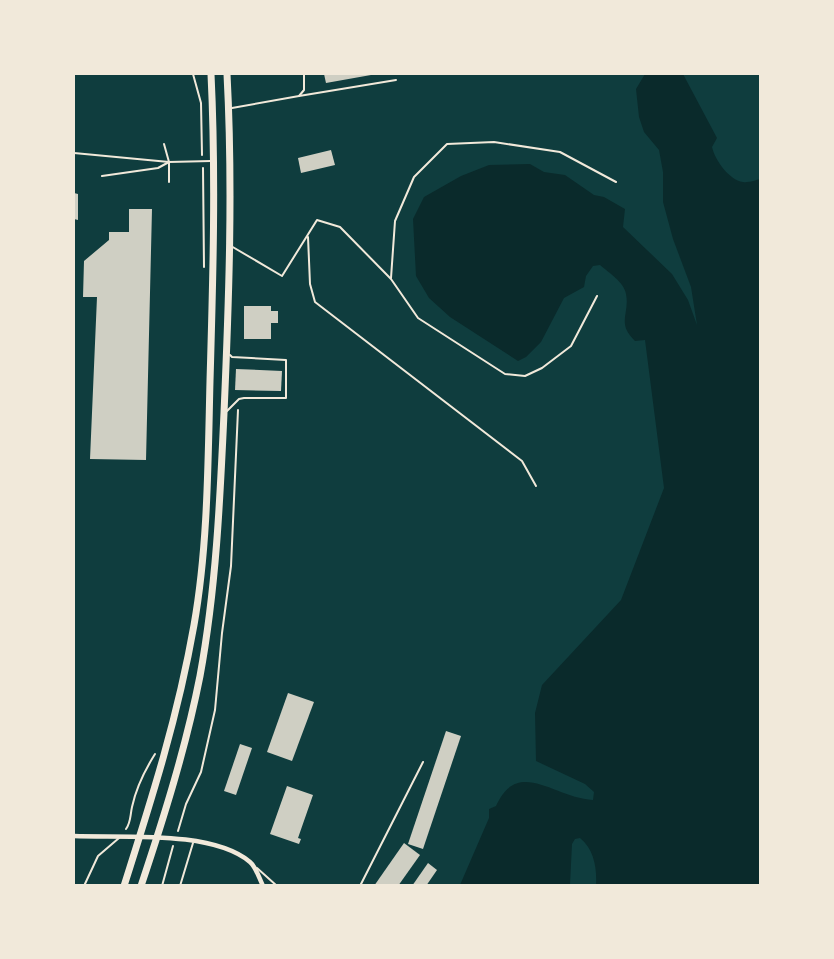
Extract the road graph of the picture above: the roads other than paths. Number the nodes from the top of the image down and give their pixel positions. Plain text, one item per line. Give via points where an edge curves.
1 (211, 74) edge
2 (227, 74) edge
3 (304, 74) edge
4 (396, 80) dead end
5 (299, 96) junction
6 (229, 108) junction
7 (164, 144) dead end
8 (74, 153) edge
9 (215, 161) junction
10 (170, 162) junction
11 (102, 176) dead end
12 (169, 182) dead end
13 (616, 182) dead end
14 (307, 236) junction
15 (230, 246) junction
16 (391, 279) junction
17 (597, 296) dead end
18 (227, 350) junction
19 (224, 414) junction
20 (536, 486) dead end
21 (423, 762) dead end
22 (74, 836) edge
23 (139, 837) junction
24 (119, 838) junction
25 (157, 838) junction
26 (194, 840) junction
27 (251, 863) junction
28 (83, 886) edge
29 (124, 886) edge
30 (141, 886) edge
31 (180, 886) edge
32 (263, 886) edge
33 (278, 886) edge
34 (360, 886) edge

1 - 9 main road
2 - 6 main road
3 - 5 lane via 304,90
4 - 5 lane
5 - 6 lane
6 - 15 main road
7 - 10 lane
8 - 10 lane
9 - 10 lane
9 - 23 main road via 208,464 199,589 173,728
10 - 11 lane
10 - 12 lane
13 - 16 lane via 560,152 494,142 447,145 414,177 395,221
14 - 15 lane via 282,276
14 - 16 lane via 317,220 340,227
14 - 20 lane via 315,302 522,461
15 - 18 main road
16 - 17 lane via 418,318 505,374 525,376 571,346
18 - 19 main road
18 - 19 lane via 232,357 286,359 286,398 239,399
19 - 25 main road via 218,549 205,645
21 - 34 lane
22 - 24 street
23 - 24 street
23 - 25 street
23 - 29 main road
24 - 28 lane via 98,856
25 - 26 street
25 - 30 main road
26 - 27 street via 225,847
26 - 31 lane
27 - 32 street
27 - 33 lane

